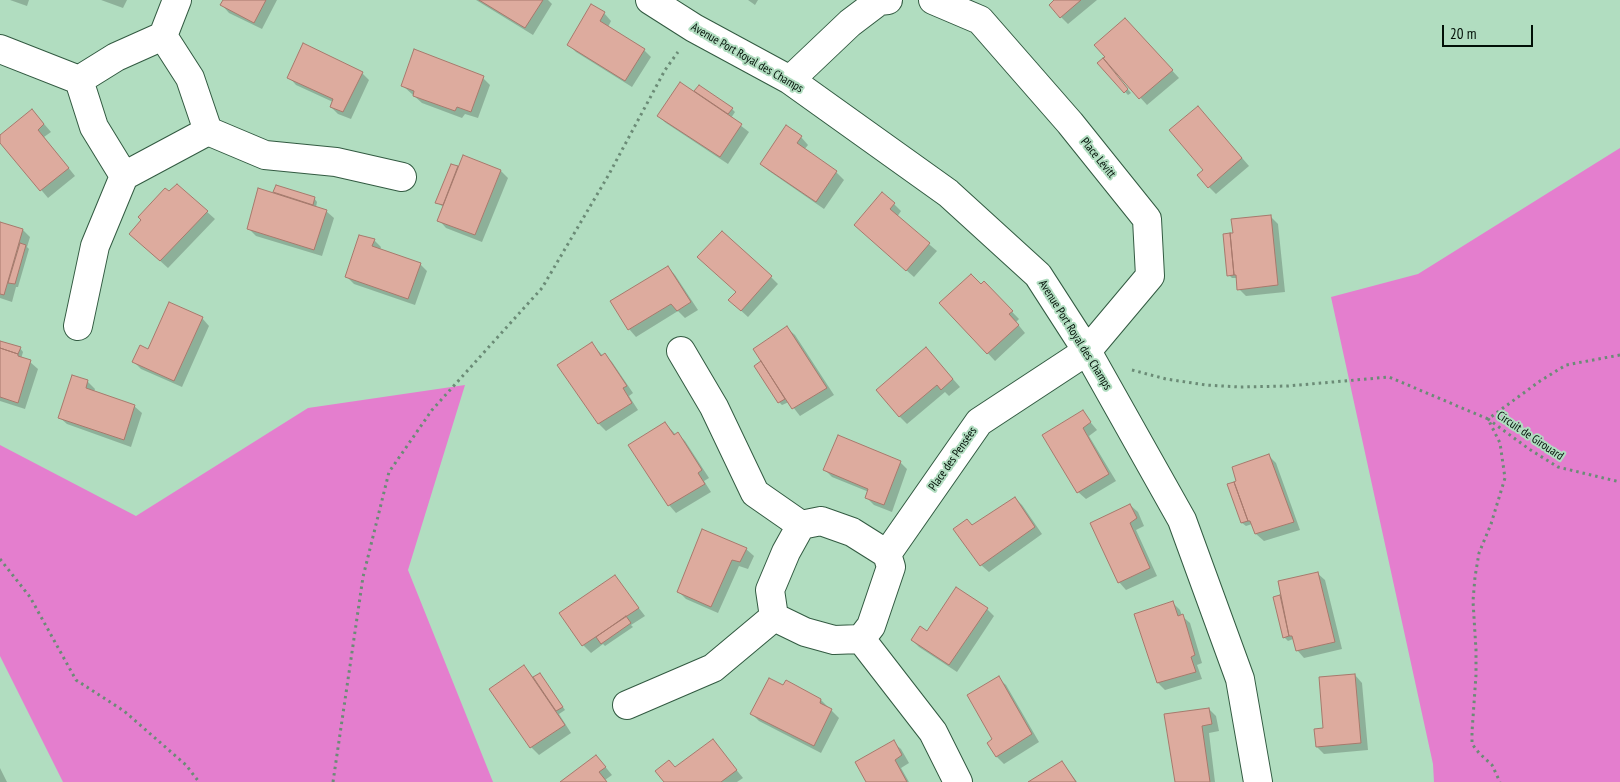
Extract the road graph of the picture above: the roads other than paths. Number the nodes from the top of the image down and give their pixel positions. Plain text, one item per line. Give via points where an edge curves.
1 (177, 0) edge
2 (650, 0) edge
3 (888, 0) edge
4 (933, 0) edge
5 (163, 36) junction
6 (0, 49) edge
7 (79, 80) junction
8 (790, 80) junction
9 (208, 131) junction
10 (124, 176) junction
11 (402, 177) dead end
12 (78, 326) dead end
13 (681, 351) dead end
14 (1087, 352) junction
15 (801, 525) junction
16 (887, 554) junction
17 (774, 617) junction
18 (861, 639) junction
19 (626, 705) dead end
20 (958, 782) edge
21 (1258, 782) edge

1 - 5 street
2 - 8 street, Avenue Port Royal des Champs
3 - 8 street via 879,1 850,23
4 - 14 street, Place Lévitt via 980,20 1070,123 1147,219 1150,276
5 - 7 street via 116,57
5 - 9 street via 190,78
6 - 7 street
7 - 10 street via 94,127
8 - 14 street, Avenue Port Royal des Champs via 948,193 976,218 1038,275
9 - 10 street
9 - 11 street via 265,155 336,162
10 - 12 street via 95,246
13 - 15 street via 714,407 755,493
14 - 16 street, Place des Pensées via 979,422
14 - 21 street, Avenue Port Royal des Champs via 1182,520 1240,679
15 - 16 street via 821,521 836,526
15 - 17 street via 770,590
16 - 18 street via 891,567 871,626
17 - 18 street via 805,632 834,640
17 - 19 street via 713,668
18 - 20 street via 933,732

